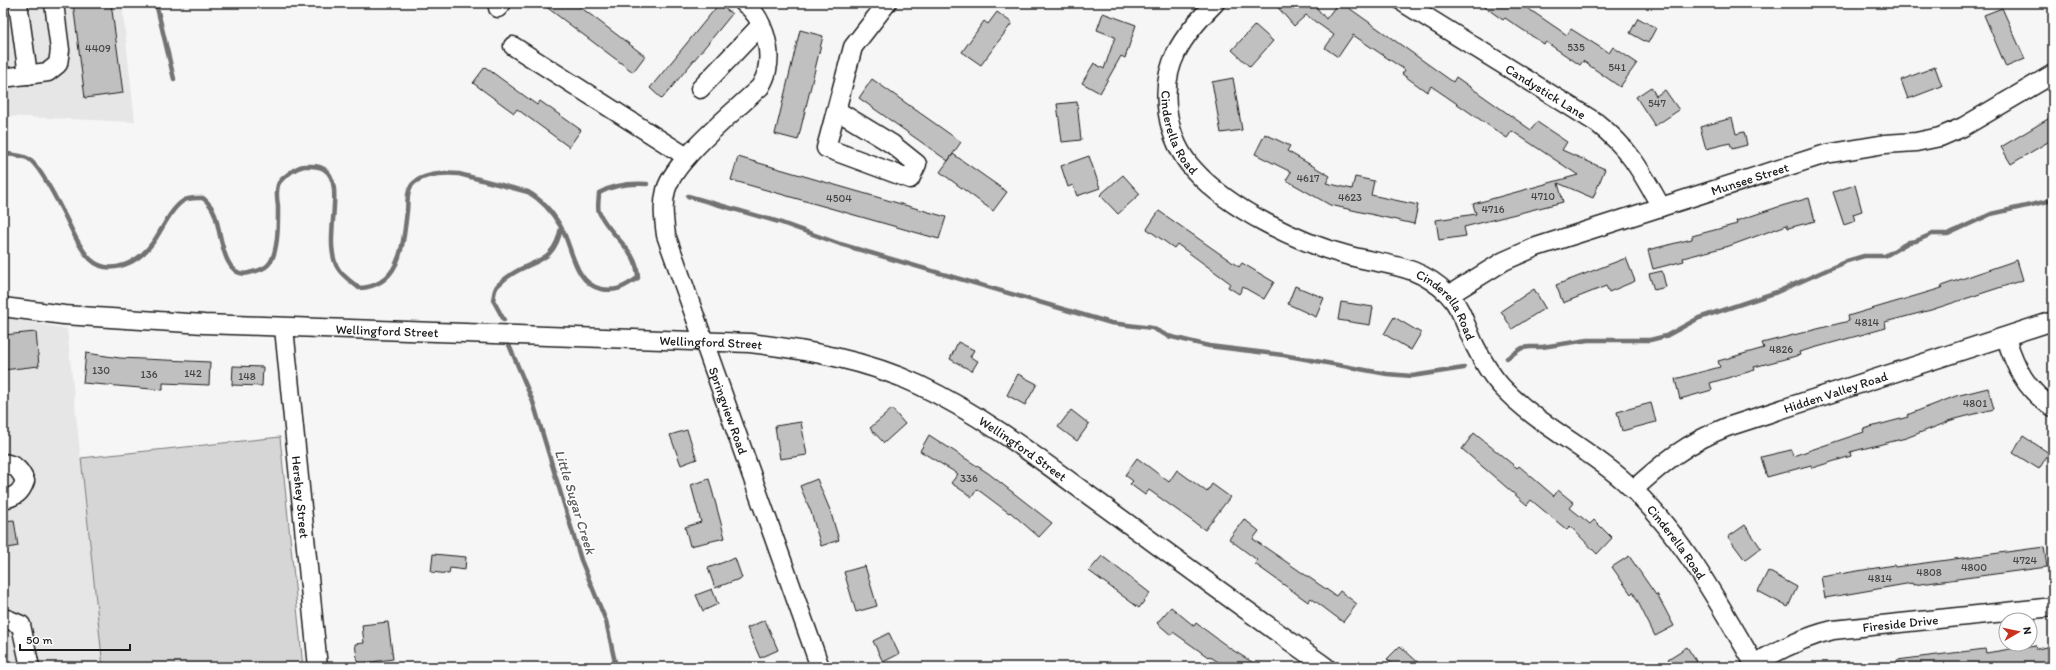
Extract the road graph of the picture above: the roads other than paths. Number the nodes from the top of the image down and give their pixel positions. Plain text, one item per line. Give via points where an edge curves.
1 (18, 3) edge
2 (54, 3) edge
3 (744, 3) edge
4 (887, 3) edge
5 (1215, 3) edge
6 (1404, 3) edge
7 (761, 25) junction
8 (513, 46) dead end
9 (2053, 74) edge
10 (28, 75) junction
11 (3, 78) edge
12 (700, 89) dead end
13 (836, 110) junction
14 (687, 157) junction
15 (1661, 207) junction
16 (1449, 295) junction
17 (3, 307) edge
18 (2053, 321) edge
19 (284, 328) junction
20 (2006, 338) junction
21 (705, 342) junction
22 (2053, 407) edge
23 (3, 464) edge
24 (1633, 490) junction
25 (3, 499) edge
26 (2053, 607) edge
27 (3, 619) edge
28 (1755, 665) edge
29 (30, 667) edge
30 (318, 667) edge
31 (820, 667) edge
32 (1326, 667) edge

1 - 10 street
2 - 10 street via 60,50 58,64 48,72
3 - 7 street
4 - 13 street via 853,47
5 - 16 street, Cinderella Road via 1182,40 1170,69 1166,91 1166,103 1176,142 1194,170 1206,182 1256,217 1290,235 1351,256 1412,270 1431,280
6 - 15 street, Candystick Lane via 1598,123 1616,138 1639,167
7 - 12 street
7 - 14 street, Springview Road via 768,49 768,69 760,87
8 - 14 street
9 - 15 street, Munsee Street via 1963,127 1940,137 1826,154
10 - 11 street
13 - 13 street via 826,148 910,179 913,176 917,164 892,144
14 - 21 street, Springview Road via 673,174 666,189 663,218 666,235
15 - 16 street, Munsee Street via 1536,247 1504,261
16 - 24 street, Cinderella Road via 1462,315 1484,363 1500,385 1519,404 1600,462
17 - 19 street, Wellingford Street via 64,315
18 - 20 street, Hidden Valley Road
19 - 21 street, Wellingford Street via 391,329
19 - 30 street, Hershey Street
20 - 22 street via 2024,380 2038,396
20 - 24 street, Hidden Valley Road via 1727,427 1677,452
21 - 31 street, Springview Road
21 - 32 street, Wellingford Street via 750,343 848,360 918,385 957,404 1021,446
23 - 25 street via 10,464 19,469 25,481 22,490 14,497
24 - 28 street, Cinderella Road via 1674,536
26 - 28 street, Fireside Drive via 1833,630 1808,636
27 - 29 street via 21,624

